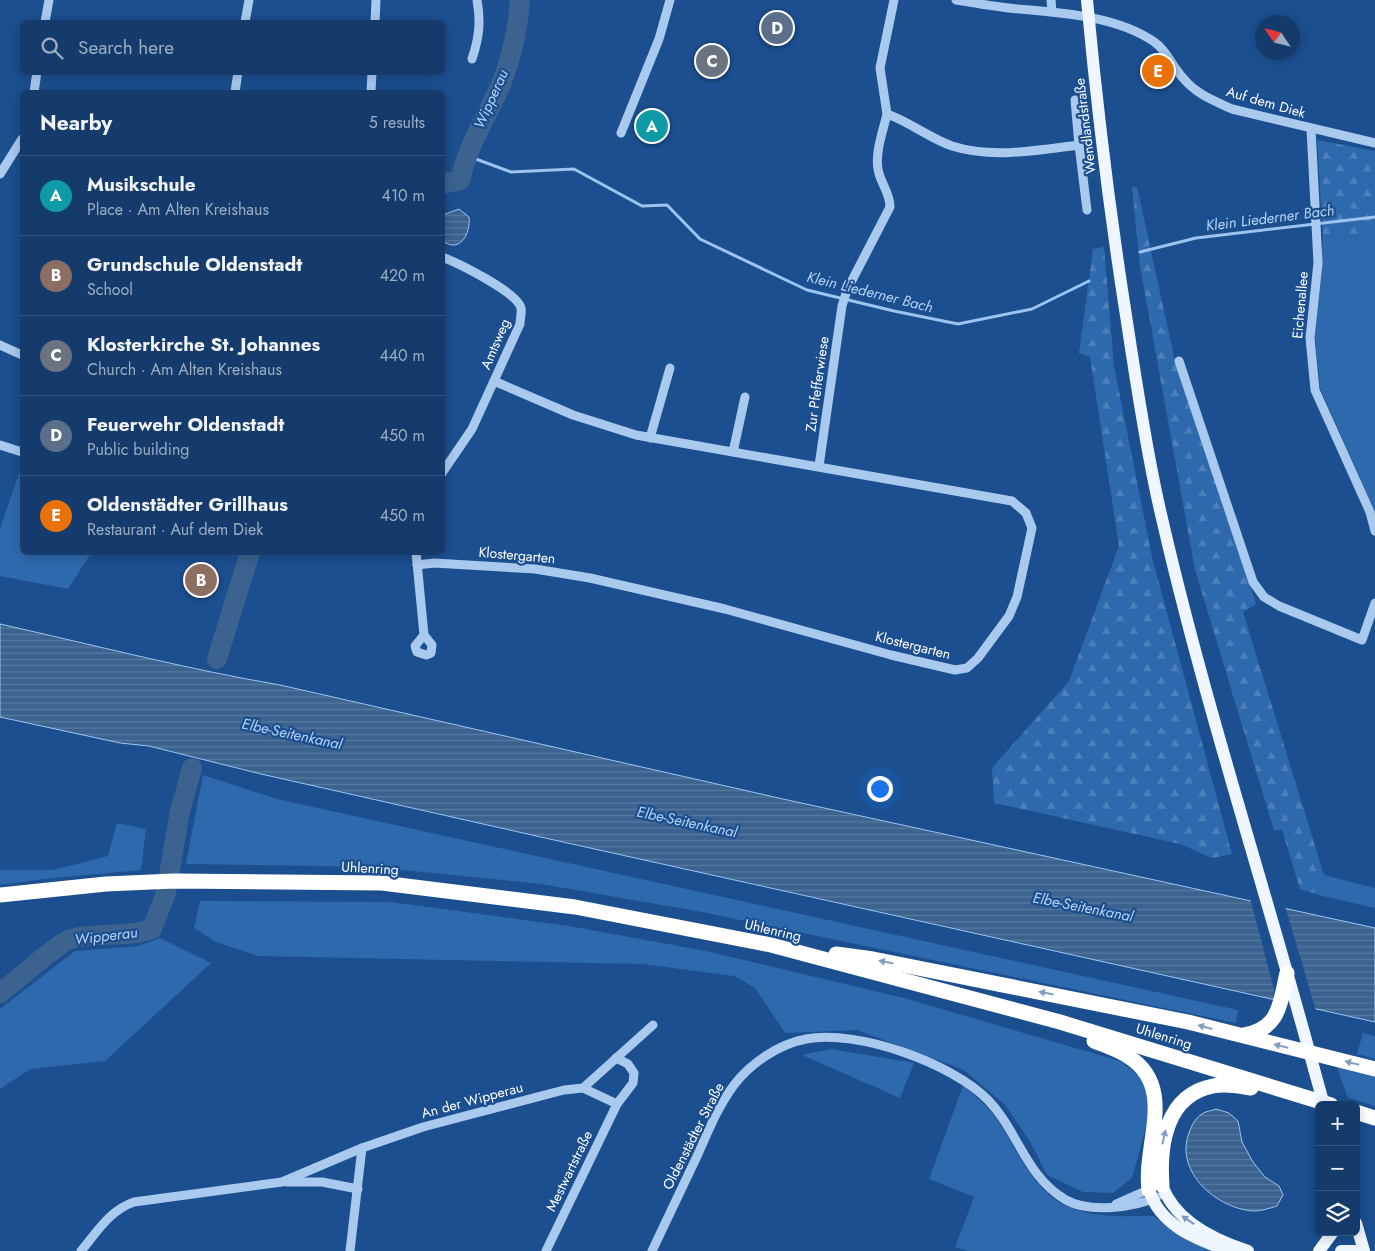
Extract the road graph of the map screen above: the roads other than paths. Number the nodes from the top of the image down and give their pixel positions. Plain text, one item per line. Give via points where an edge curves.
1 (49, 0) edge
2 (249, 0) edge
3 (376, 0) edge
4 (477, 0) edge
5 (670, 0) edge
6 (894, 0) edge
7 (956, 0) edge
8 (1051, 0) edge
9 (1088, 0) edge
10 (1052, 11) junction
11 (1089, 17) junction
12 (45, 20) edge
13 (245, 20) edge
14 (375, 20) edge
15 (472, 60) dead end
16 (37, 75) edge
17 (238, 75) edge
18 (372, 75) edge
19 (34, 90) edge
20 (235, 90) edge
21 (371, 90) edge
22 (1075, 100) dead end
23 (887, 114) junction
24 (1311, 129) junction
25 (621, 133) dead end
26 (20, 142) edge
27 (1375, 143) edge
28 (1079, 145) junction
29 (0, 174) edge
30 (1087, 210) dead end
31 (445, 258) edge
32 (0, 345) edge
33 (20, 354) edge
34 (1179, 361) dead end
35 (670, 368) dead end
36 (494, 381) junction
37 (745, 397) dead end
38 (650, 438) junction
39 (0, 445) edge
40 (20, 451) edge
41 (733, 452) junction
42 (819, 466) junction
43 (445, 468) edge
44 (1375, 531) edge
45 (416, 555) edge
46 (417, 565) junction
47 (1375, 603) edge
48 (424, 635) dead end
49 (0, 895) edge
50 (771, 945) junction
51 (1287, 973) junction
52 (1060, 1022) junction
53 (653, 1025) dead end
54 (1240, 1036) junction
55 (1310, 1053) junction
56 (616, 1058) junction
57 (1375, 1069) edge
58 (583, 1088) junction
59 (1290, 1092) junction
60 (1318, 1101) edge
61 (1323, 1101) edge
62 (617, 1104) junction
63 (1360, 1113) edge
64 (1375, 1118) edge
65 (362, 1148) junction
66 (282, 1182) junction
67 (358, 1189) junction
68 (1157, 1192) junction
69 (1330, 1236) edge
70 (1360, 1236) edge
71 (81, 1251) edge
72 (350, 1251) edge
73 (546, 1251) edge
74 (652, 1251) edge
75 (1229, 1251) edge
76 (1248, 1251) edge
77 (1320, 1251) edge
78 (1341, 1251) edge
79 (1355, 1251) edge
80 (1364, 1251) edge

1 - 12 street
2 - 13 street
3 - 14 street
4 - 15 street via 479,34
5 - 25 street
6 - 23 street via 880,68
7 - 10 street, Auf dem Diek
8 - 10 street
9 - 11 main road, Wendlandstraße
10 - 11 street, Auf dem Diek
11 - 24 street, Auf dem Diek via 1140,33 1155,42 1183,79 1214,101 1232,109
11 - 51 main road, Wendlandstraße via 1115,249 1136,389 1158,500 1185,613
16 - 19 street
17 - 20 street
18 - 21 street
22 - 28 street
23 - 28 street via 900,118 928,136 984,152
23 - 42 street, Zur Pfefferwiese via 878,169 890,197 890,207 846,290
24 - 27 street, Auf dem Diek
24 - 44 street, Eichenallee via 1318,263 1310,338 1315,390 1370,512
26 - 29 street
28 - 30 street
31 - 36 street, Amtsweg via 516,299 521,308 520,324
32 - 33 street
34 - 47 street via 1253,582 1264,597 1362,640
35 - 38 street
36 - 38 street, Klostergarten via 572,415
36 - 43 street, Amtsweg via 462,446
37 - 41 street
38 - 41 street, Klostergarten
39 - 40 street
41 - 42 street, Klostergarten
42 - 46 street, Klostergarten via 1012,501 1026,513 1032,528 1010,616 967,668 955,670 891,655 725,609 590,578 535,569 434,563
45 - 46 street
46 - 48 street
49 - 50 highway, Uhlenring via 142,882 382,883 575,907
50 - 52 highway, Uhlenring
54 -> 50 highway via 1169,1018 873,959
51 - 54 highway via 1277,1013 1263,1030
51 - 55 main road, Wendlandstraße
52 - 59 highway, Uhlenring
52 - 68 highway via 1080,1035 1128,1056 1142,1067 1152,1083 1156,1112 1148,1159
53 - 56 street
55 -> 54 highway
57 -> 55 highway
55 - 61 main road, Wendlandstraße, bridge
56 - 58 street
56 - 62 street, Mestwartstraße via 628,1064 634,1072 633,1083
58 - 62 street
58 - 65 street, An der Wipperau via 564,1090 423,1127
59 - 60 highway, Uhlenring
68 -> 59 highway via 1166,1128 1174,1111 1187,1097 1204,1088 1222,1085
62 - 73 street, Mestwartstraße
63 - 64 highway
65 - 66 street, An der Wipperau
65 - 67 street
66 - 67 street, An der Wipperau via 322,1182
66 - 71 street, An der Wipperau via 122,1206 110,1215
67 - 72 street
68 - 74 street, Oldenstädter Straße via 1112,1206 1078,1205 1048,1187 1032,1170 1016,1138 988,1101 947,1070 918,1057 868,1043 836,1038 806,1039 768,1055 734,1084
68 - 75 main road via 1161,1214 1182,1230
76 -> 68 main road via 1185,1219
69 - 77 main road
70 - 80 main road
78 - 79 main road

